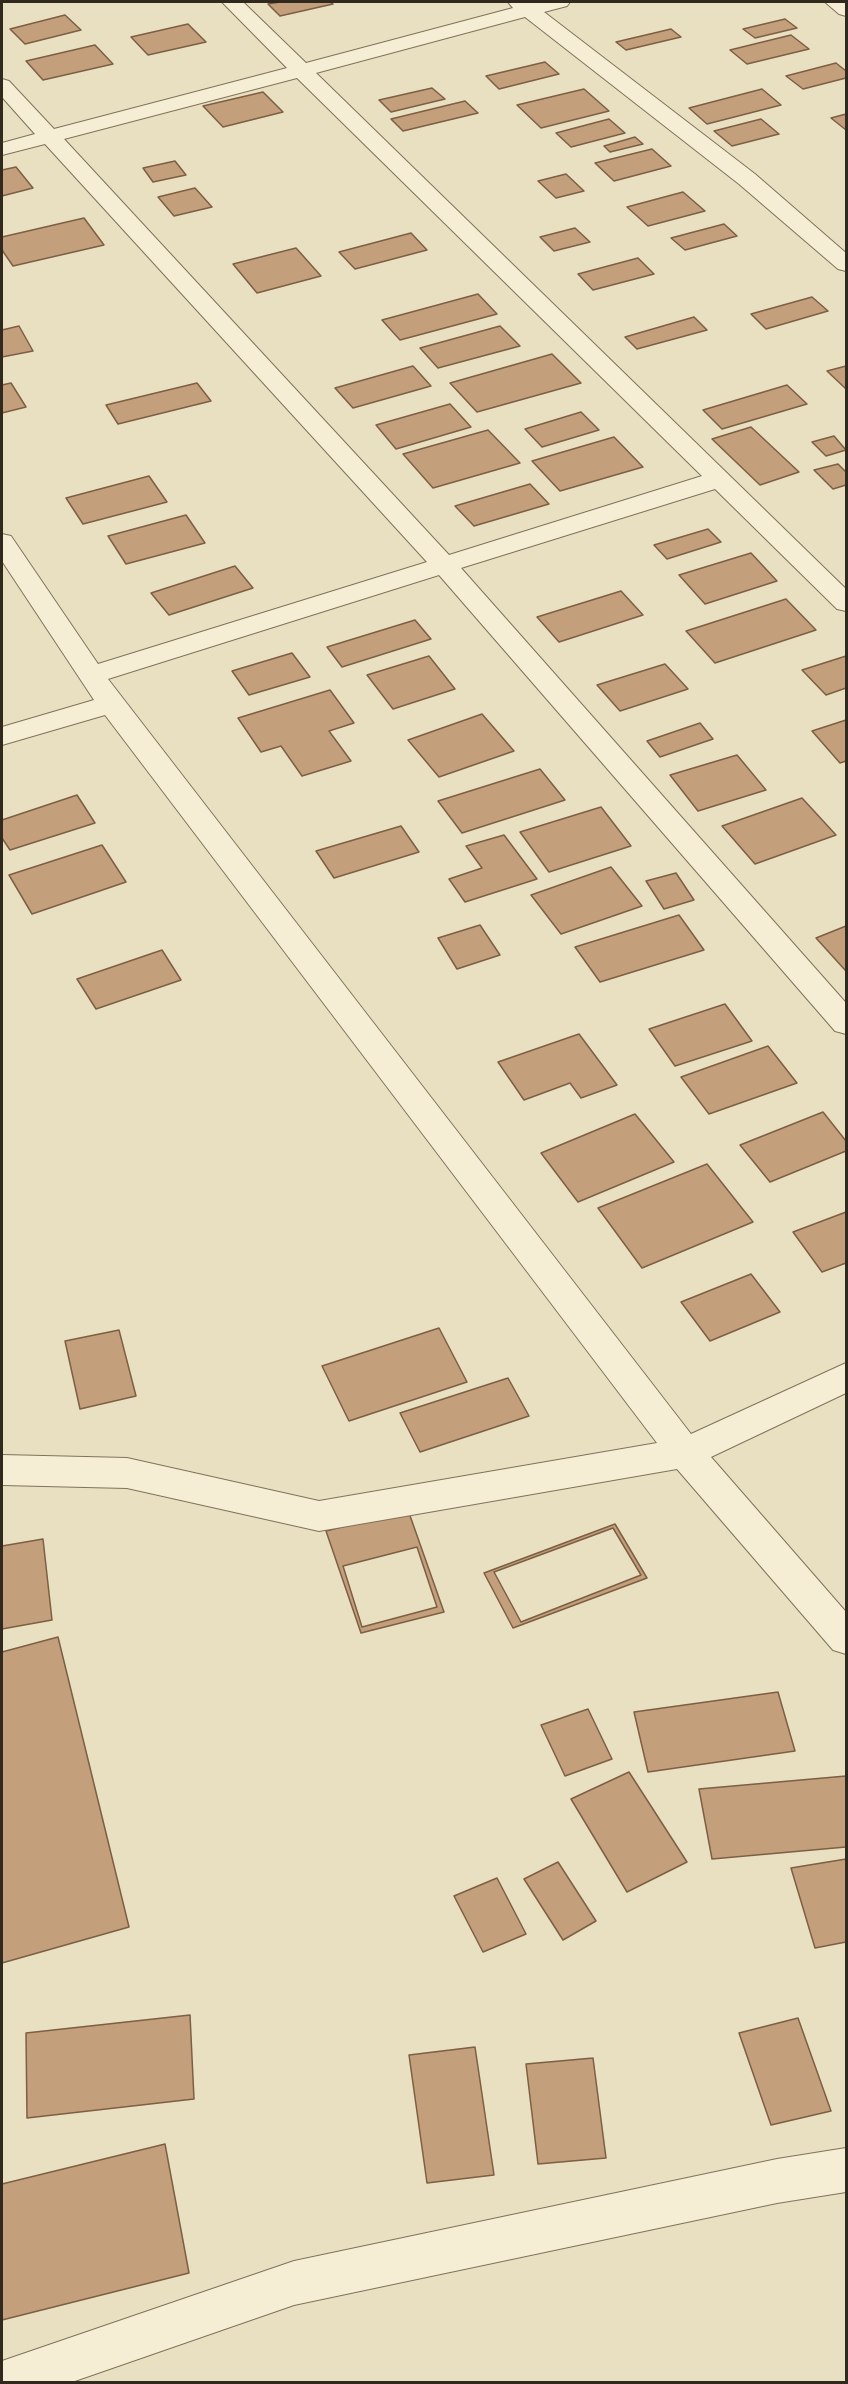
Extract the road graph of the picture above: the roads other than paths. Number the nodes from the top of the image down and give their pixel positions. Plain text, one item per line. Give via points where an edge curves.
1 (232, 2) edge
2 (560, 2) edge
3 (835, 2) edge
4 (522, 5) edge
5 (846, 10) edge
6 (302, 68) junction
7 (2, 85) edge
8 (48, 138) junction
9 (2, 149) edge
10 (846, 264) edge
11 (720, 479) junction
12 (2, 542) edge
13 (444, 566) junction
14 (846, 603) edge
15 (91, 675) junction
16 (111, 704) junction
17 (2, 736) edge
18 (846, 1023) edge
19 (846, 1377) edge
20 (685, 1453) junction
21 (2, 1470) edge
22 (846, 1638) edge
23 (846, 2170) edge
24 (7, 2382) edge

1 - 6 street
2 - 4 street
3 - 5 street
4 - 6 street
4 - 10 street via 747,178
6 - 8 street
6 - 11 street
7 - 8 street
8 - 9 street
8 - 13 street
11 - 13 street
11 - 14 street
12 - 15 street
13 - 15 street
13 - 18 street
15 - 16 street
16 - 17 street
16 - 20 street
19 - 20 street
20 - 21 street via 319,1516 127,1473
20 - 22 street
23 - 24 street via 777,2181 294,2283

